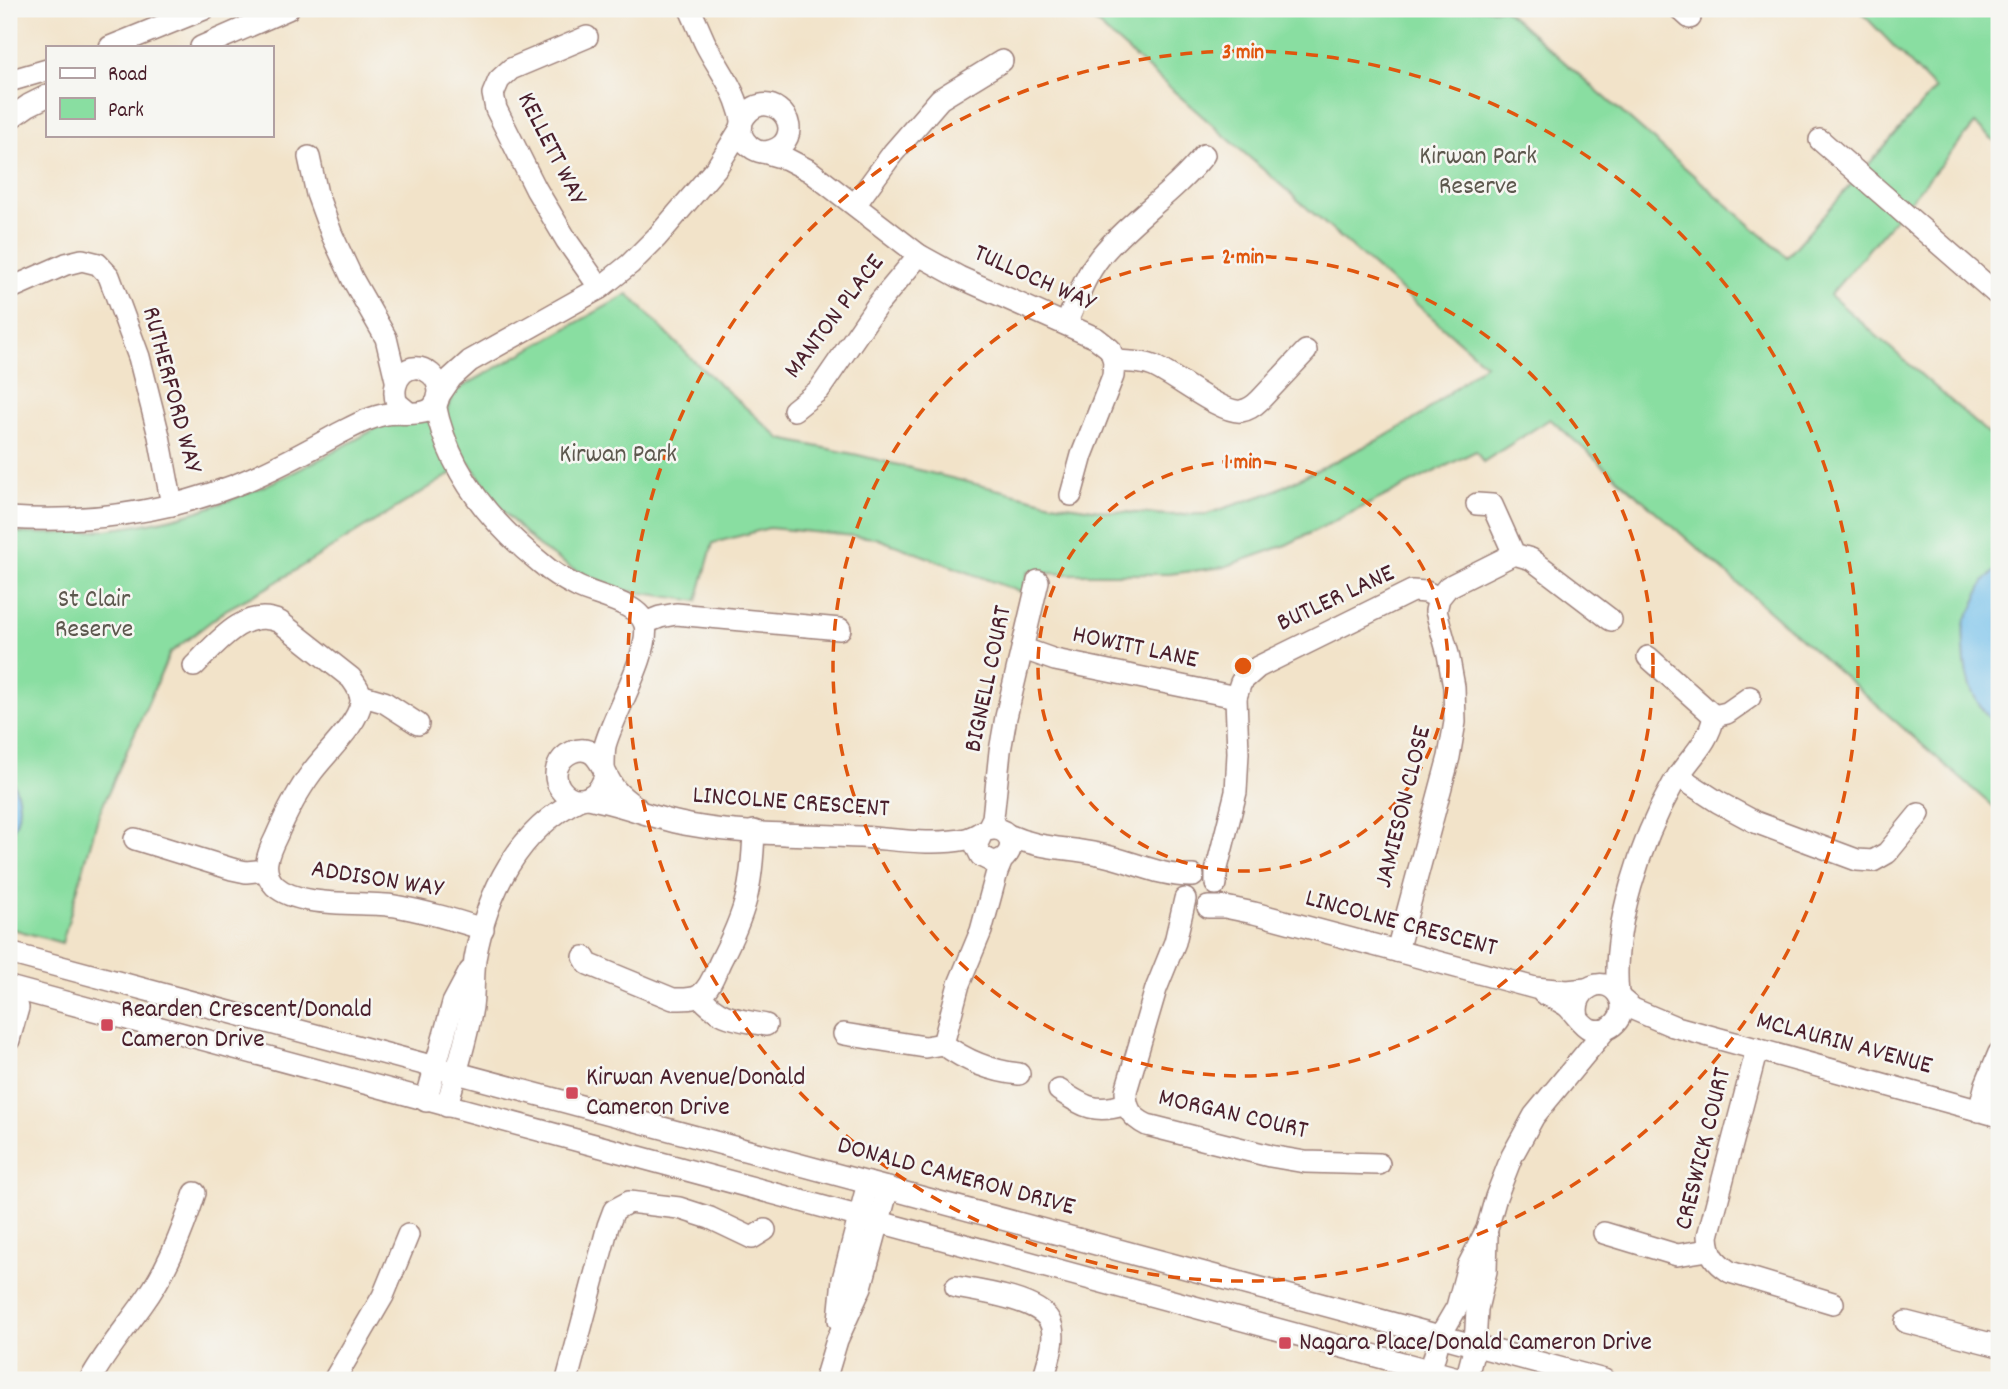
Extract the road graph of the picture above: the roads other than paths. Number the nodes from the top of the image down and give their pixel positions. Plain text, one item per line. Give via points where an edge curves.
1 (204, 9) edge
2 (288, 9) edge
3 (690, 9) edge
4 (587, 37) dead end
5 (113, 46) edge
6 (203, 46) edge
7 (1002, 61) dead end
8 (46, 70) edge
9 (727, 79) junction
10 (9, 81) edge
11 (46, 96) edge
12 (767, 104) junction
13 (9, 119) edge
14 (741, 124) junction
15 (788, 131) junction
16 (1820, 140) dead end
17 (761, 152) junction
18 (1204, 155) dead end
19 (309, 157) dead end
20 (717, 167) junction
21 (810, 171) junction
22 (855, 205) junction
23 (919, 255) junction
24 (600, 288) junction
25 (9, 289) edge
26 (1999, 296) edge
27 (1066, 324) junction
28 (386, 338) junction
29 (1306, 351) dead end
30 (470, 361) junction
31 (1114, 361) junction
32 (422, 370) junction
33 (395, 384) junction
34 (437, 401) junction
35 (794, 410) dead end
36 (412, 413) junction
37 (363, 421) junction
38 (444, 441) junction
39 (1071, 495) dead end
40 (1477, 504) dead end
41 (172, 505) junction
42 (9, 518) edge
43 (1514, 554) junction
44 (1038, 581) dead end
45 (1439, 598) junction
46 (1611, 620) dead end
47 (645, 623) junction
48 (841, 629) dead end
49 (1024, 649) junction
50 (1648, 657) dead end
51 (194, 666) dead end
52 (360, 695) junction
53 (1236, 697) junction
54 (1750, 697) dead end
55 (617, 714) junction
56 (1714, 716) junction
57 (418, 724) dead end
58 (577, 751) junction
59 (604, 770) junction
60 (1678, 776) junction
61 (556, 778) junction
62 (584, 799) junction
63 (642, 813) junction
64 (1919, 814) dead end
65 (754, 831) junction
66 (996, 832) junction
67 (533, 834) junction
68 (135, 839) dead end
69 (936, 841) junction
70 (1051, 849) junction
71 (993, 858) junction
72 (266, 870) junction
73 (1201, 892) junction
74 (483, 929) junction
75 (1619, 934) junction
76 (1397, 951) junction
77 (15, 954) edge
78 (584, 957) dead end
79 (1535, 988) junction
80 (1587, 988) junction
81 (10, 989) edge
82 (699, 996) junction
83 (1619, 997) junction
84 (1579, 1019) junction
85 (766, 1025) dead end
86 (1673, 1026) junction
87 (1607, 1029) junction
88 (844, 1034) dead end
89 (9, 1040) edge
90 (943, 1044) junction
91 (1757, 1049) junction
92 (1999, 1053) edge
93 (445, 1071) junction
94 (1019, 1074) dead end
95 (1560, 1083) junction
96 (1059, 1090) dead end
97 (426, 1101) junction
98 (1126, 1104) junction
99 (447, 1106) junction
100 (1989, 1114) edge
101 (1379, 1164) dead end
102 (878, 1186) junction
103 (195, 1193) dead end
104 (869, 1219) junction
105 (765, 1230) dead end
106 (1487, 1230) junction
107 (1604, 1233) dead end
108 (408, 1235) dead end
109 (1708, 1250) junction
110 (956, 1287) dead end
111 (1833, 1303) dead end
112 (1906, 1322) dead end
113 (1440, 1336) junction
114 (1475, 1346) junction
115 (1999, 1346) edge
116 (1430, 1376) edge
117 (90, 1380) edge
118 (334, 1380) edge
119 (567, 1380) edge
120 (825, 1380) edge
121 (1043, 1380) edge
122 (1466, 1380) edge
123 (1604, 1380) edge

1 - 5 street
2 - 6 street
3 - 9 street
4 - 24 street, KELLETT WAY via 511,69 493,94 536,189
7 - 22 street via 940,100
8 - 10 street
9 - 12 street
9 - 14 street
11 - 13 street
12 - 14 street via 751,108
12 - 15 street via 785,116
14 - 17 street via 746,143
14 - 20 street
15 - 17 street via 783,144
15 - 21 street, TULLOCH WAY
16 - 26 street
17 - 20 street
17 - 21 street, TULLOCH WAY
18 - 27 street via 1098,260
19 - 28 street via 332,235
20 - 24 street via 657,237
21 - 22 street, TULLOCH WAY
22 - 23 street, TULLOCH WAY
23 - 27 street, TULLOCH WAY
23 - 35 street, MANTON PLACE via 878,304 819,390
24 - 30 street
25 - 41 street, RUTHERFORD WAY via 82,260 98,264 109,276 139,357
27 - 31 street, TULLOCH WAY via 1096,338 1110,349
28 - 32 street
28 - 33 street
29 - 31 street via 1260,400 1239,412 1153,366
30 - 32 street
30 - 34 street via 451,378
31 - 39 street via 1113,376
32 - 33 street via 406,371
32 - 34 street via 438,385
33 - 36 street via 397,403
33 - 37 street
34 - 36 street via 427,412
34 - 38 street
36 - 37 street
36 - 38 street
37 - 41 street via 233,486
38 - 47 street via 469,488 514,541 579,587 637,611
40 - 43 street via 1493,505
41 - 42 street via 98,518
43 - 45 street via 1448,587
43 - 46 street via 1531,559
44 - 49 street, BIGNELL COURT
45 - 53 street, BUTLER LANE via 1412,591 1258,667 1241,682
45 - 76 street, JAMIESON CLOSE via 1436,611 1454,687 1455,722
47 - 48 street via 676,614
47 - 55 street via 634,673
49 - 53 street, HOWITT LANE via 1055,660
49 - 66 street, BIGNELL COURT via 1004,728 993,818
50 - 56 street
51 - 52 street via 245,621 268,617 351,678
52 - 57 street via 384,702
52 - 72 street via 353,720 288,808
53 - 73 street via 1236,792 1224,838 1206,866
54 - 56 street
55 - 58 street via 596,739
55 - 59 street via 605,747
56 - 60 street via 1705,742
58 - 59 street via 594,754
58 - 61 street via 559,763
59 - 62 street via 601,789
59 - 63 street, LINCOLNE CRESCENT via 614,788
60 - 64 street via 1755,822 1857,860 1873,861 1887,853
60 - 75 street via 1656,815
61 - 62 street via 567,795
61 - 67 street via 551,803
62 - 63 street, LINCOLNE CRESCENT
62 - 67 street via 561,809
63 - 65 street, LINCOLNE CRESCENT via 690,825
65 - 69 street, LINCOLNE CRESCENT
65 - 82 street via 747,904
66 - 69 street, LINCOLNE CRESCENT
66 - 70 street, LINCOLNE CRESCENT
66 - 71 street via 1010,849
66 - 71 street via 976,846
67 - 74 street via 510,861 492,895
68 - 72 street via 232,869
69 - 71 street, LINCOLNE CRESCENT
70 - 71 street, LINCOLNE CRESCENT
70 - 73 street, LINCOLNE CRESCENT via 1098,854 1178,876
71 - 90 street via 981,931 959,984
72 - 74 street, ADDISON WAY via 274,885 286,893 313,901 390,905
73 - 76 street, LINCOLNE CRESCENT via 1228,898 1254,913
73 - 98 street, MORGAN COURT via 1156,989
74 - 93 street via 475,959 453,1003
75 - 80 street via 1601,972
75 - 83 street
76 - 79 street, LINCOLNE CRESCENT
77 - 81 street
77 - 93 street, DONALD CAMERON DRIVE
78 - 82 street via 588,964 673,999
79 - 80 street, LINCOLNE CRESCENT
79 - 84 street, LINCOLNE CRESCENT via 1564,1004
80 - 83 street via 1605,985
80 - 84 street via 1577,1001
81 - 89 street via 18,1008
81 - 97 street
82 - 85 street via 724,1016
83 - 86 street, MCLAURIN AVENUE via 1633,1009
83 - 87 street via 1619,1019
84 - 87 street via 1591,1029
84 - 95 street via 1576,1053
86 - 87 street, MCLAURIN AVENUE via 1630,1024
86 - 91 street, MCLAURIN AVENUE
87 - 95 street
88 - 90 street via 925,1047
90 - 94 street via 959,1056 999,1072
91 - 100 street, MCLAURIN AVENUE
91 - 109 street, CRESWICK COURT
92 - 100 street via 1986,1084
93 - 97 street
93 - 99 street
93 - 102 street, DONALD CAMERON DRIVE
95 - 106 street via 1534,1116 1512,1156
96 - 98 street, MORGAN COURT via 1094,1109
97 - 99 street
98 - 101 street, MORGAN COURT via 1134,1119 1147,1125 1270,1156
99 - 104 street
102 - 104 street
102 - 113 street, DONALD CAMERON DRIVE
103 - 117 street via 166,1268
104 - 116 street
104 - 120 street via 843,1279 837,1340
105 - 119 street via 752,1238 679,1208 643,1203 629,1202 614,1210
106 - 113 street via 1468,1266 1457,1307
106 - 114 street
107 - 109 street via 1677,1255
108 - 118 street via 383,1296
109 - 111 street, CRESWICK COURT via 1715,1262 1730,1272
110 - 121 street via 999,1294 1049,1319 1053,1335
112 - 115 street
113 - 114 street, DONALD CAMERON DRIVE
113 - 116 street
114 - 122 street
114 - 123 street, DONALD CAMERON DRIVE
116 - 122 street

